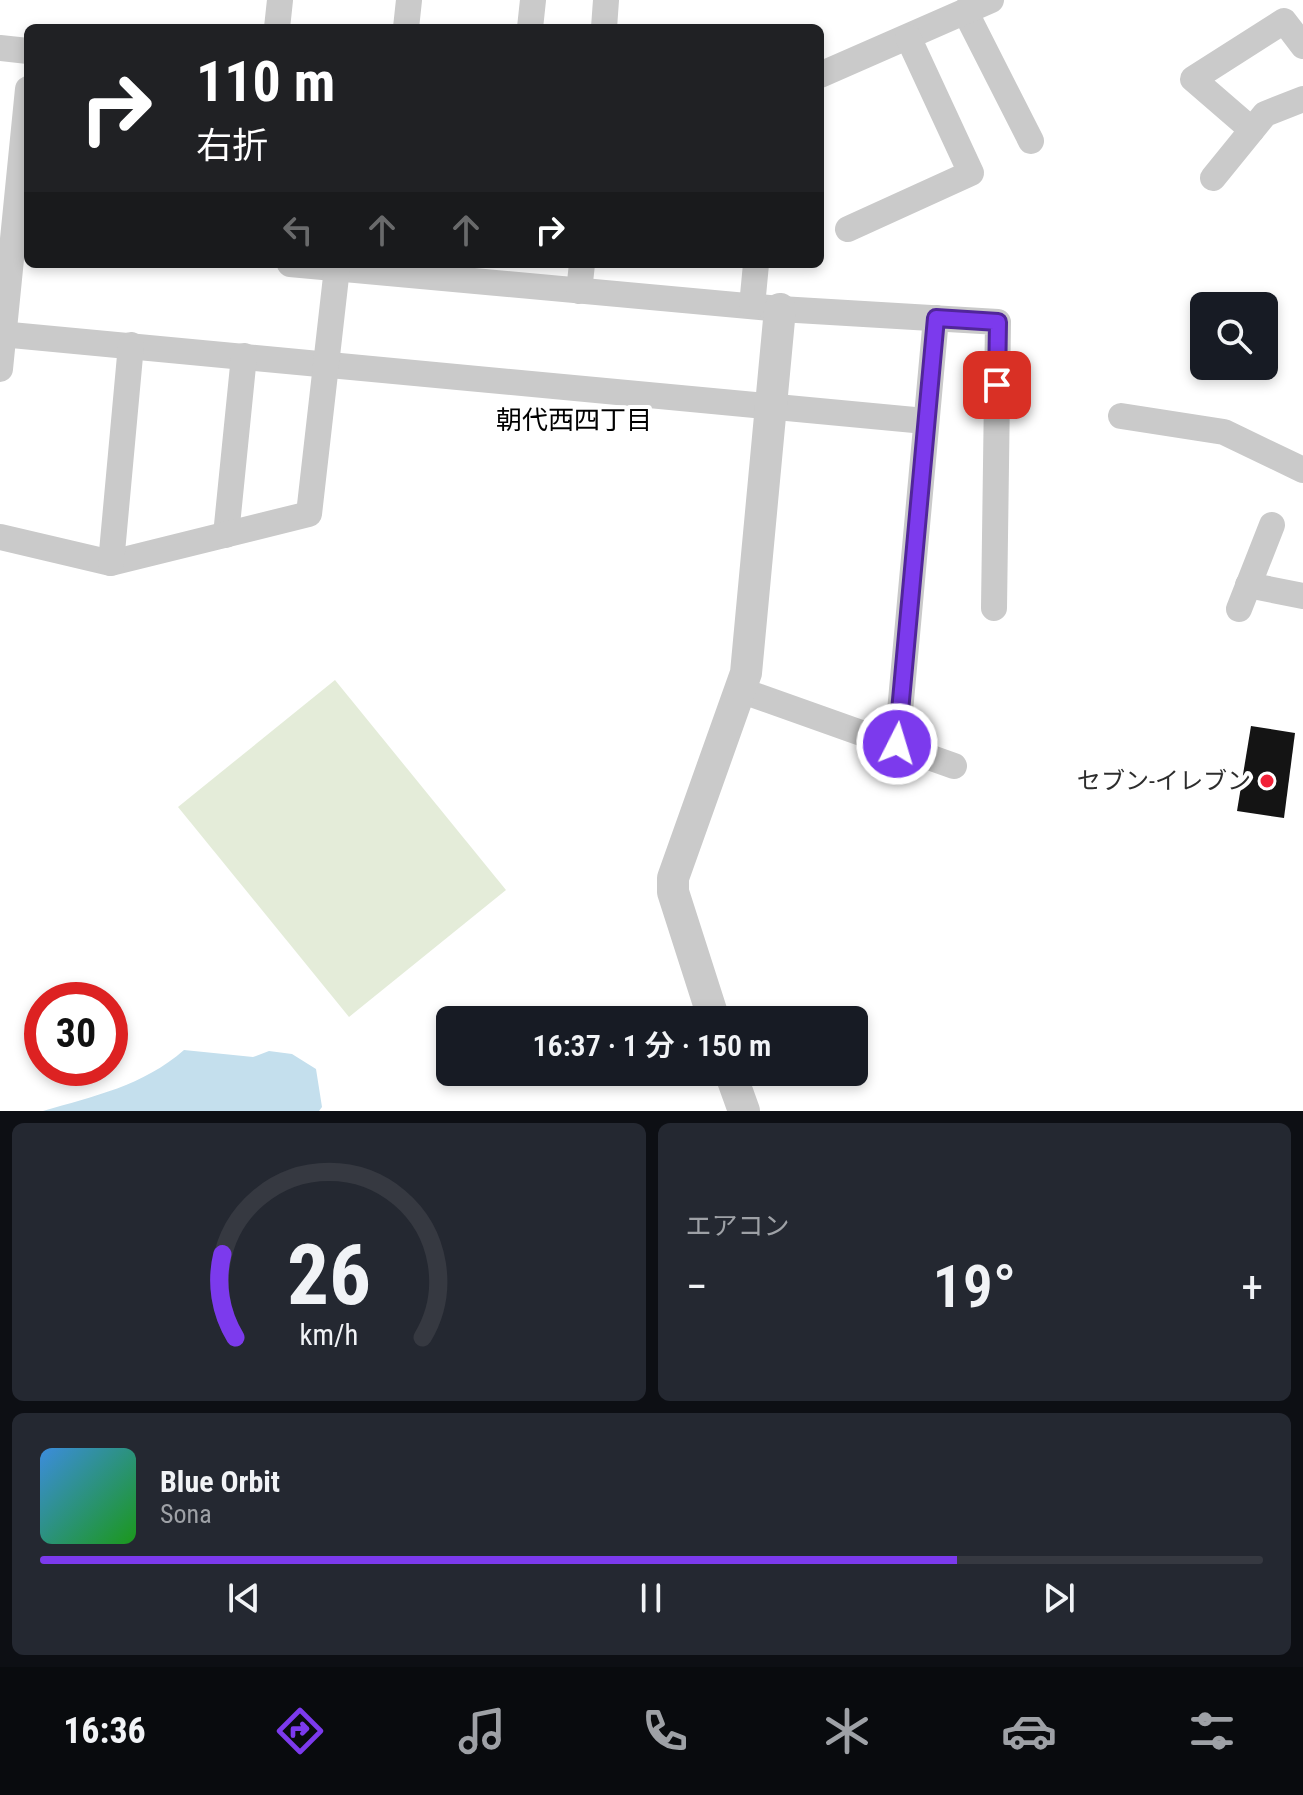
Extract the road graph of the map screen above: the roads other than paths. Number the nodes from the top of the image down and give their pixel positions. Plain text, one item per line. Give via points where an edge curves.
1 (280, 0) edge
2 (409, 0) edge
3 (533, 0) edge
4 (606, 0) edge
5 (991, 0) edge
6 (965, 11) junction
7 (277, 24) edge
8 (406, 24) edge
9 (530, 24) edge
10 (604, 24) edge
11 (908, 37) junction
12 (1303, 46) edge
13 (0, 48) edge
14 (24, 51) edge
15 (824, 73) edge
16 (1303, 99) edge
17 (1252, 130) junction
18 (24, 132) edge
19 (1031, 141) dead end
20 (1213, 178) dead end
21 (848, 229) dead end
22 (14, 238) edge
23 (337, 268) joint
24 (384, 268) edge
25 (582, 268) edge
26 (757, 268) edge
27 (508, 274) edge
28 (579, 291) junction
29 (766, 308) junction
30 (936, 318) junction
31 (2, 334) edge
32 (131, 345) junction
33 (244, 356) junction
34 (326, 362) junction
35 (0, 369) edge
36 (772, 405) junction
37 (1121, 416) dead end
38 (925, 421) junction
39 (1303, 470) edge
40 (1272, 525) dead end
41 (226, 535) junction
42 (0, 537) edge
43 (111, 563) junction
44 (1303, 596) edge
45 (994, 608) dead end
46 (740, 690) junction
47 (897, 744) junction
48 (954, 766) dead end
49 (710, 1006) edge
50 (735, 1086) edge
51 (744, 1111) edge

1 - 7 street
2 - 8 street
3 - 9 street
4 - 10 street
5 - 6 street
6 - 11 street
6 - 19 street
11 - 15 street
11 - 21 street via 971,173
12 - 17 street via 1284,21 1193,79
13 - 14 street
16 - 17 street via 1265,114
17 - 20 street
18 - 22 street
22 - 31 street
23 - 24 street
23 - 34 street
24 - 27 street
25 - 28 street
26 - 29 street
27 - 28 street
28 - 29 street
29 - 30 street
29 - 36 street
30 - 38 street
30 - 45 street via 998,322
31 - 32 street
31 - 35 street
32 - 33 street
32 - 43 street
33 - 34 street
33 - 41 street
34 - 36 street
34 - 41 street via 309,514
36 - 38 street
36 - 46 street via 746,673
37 - 39 street via 1224,432
38 - 47 street
40 - 44 street via 1244,597
41 - 43 street
42 - 43 street
46 - 47 street
46 - 49 street via 673,878
47 - 48 street
50 - 51 street

